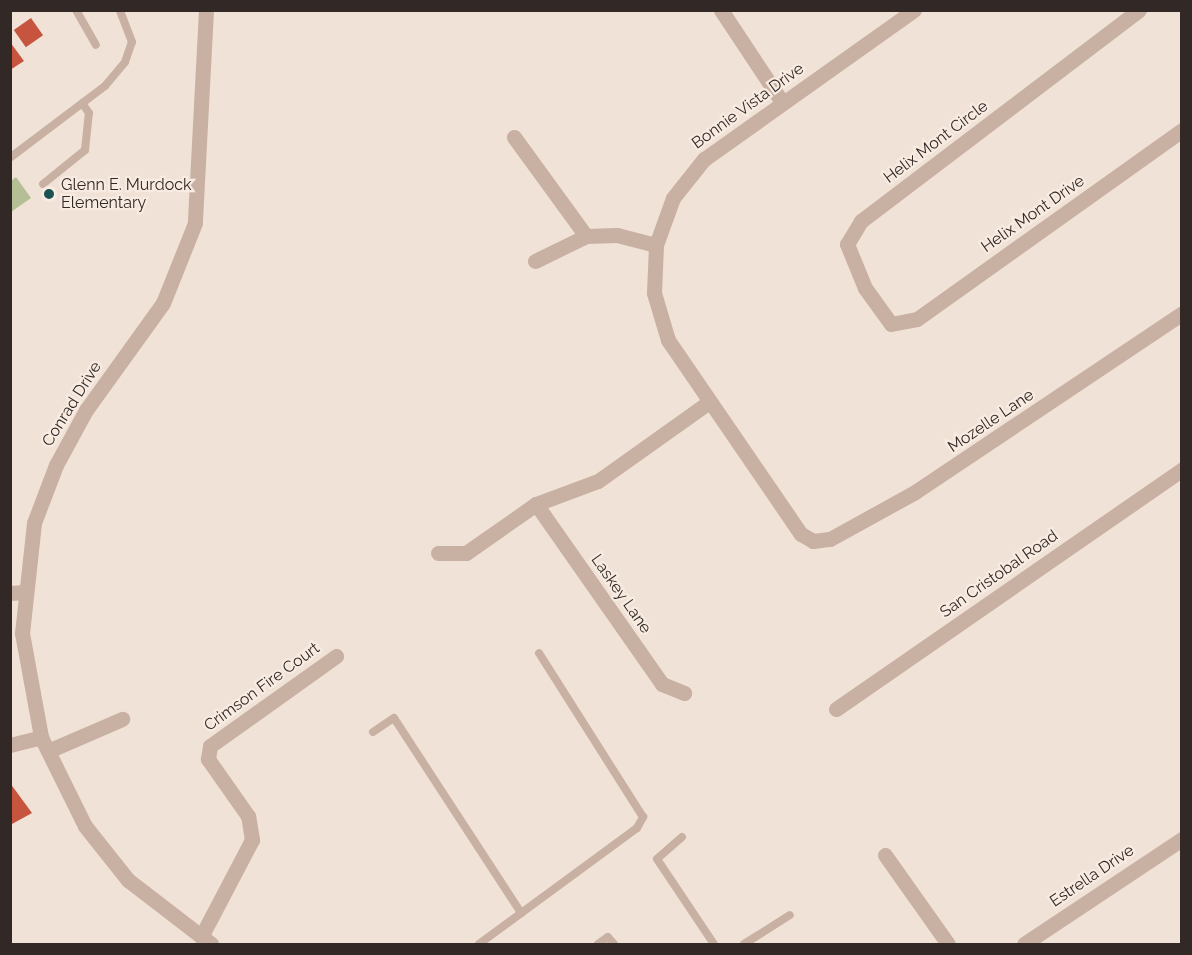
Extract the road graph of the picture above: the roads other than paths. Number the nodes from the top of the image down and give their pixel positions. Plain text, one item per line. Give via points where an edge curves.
1 (76, 10) edge
2 (120, 10) edge
3 (206, 10) edge
4 (721, 10) edge
5 (914, 10) edge
6 (1140, 10) edge
7 (96, 45) dead end
8 (782, 102) junction
9 (82, 103) junction
10 (1182, 130) edge
11 (514, 137) dead end
12 (11, 158) edge
13 (43, 183) dead end
14 (586, 236) junction
15 (656, 245) junction
16 (535, 261) dead end
17 (1182, 313) edge
18 (905, 325) joint
19 (709, 402) junction
20 (1182, 469) edge
21 (536, 504) junction
22 (813, 541) joint
23 (438, 553) dead end
24 (17, 592) edge
25 (539, 653) dead end
26 (336, 656) dead end
27 (684, 693) dead end
28 (836, 709) dead end
29 (122, 719) dead end
30 (373, 732) dead end
31 (44, 744) junction
32 (10, 745) edge
33 (682, 837) dead end
34 (1182, 839) edge
35 (885, 855) dead end
36 (521, 913) junction
37 (790, 915) dead end
38 (206, 941) edge
39 (479, 945) edge
40 (598, 945) edge
41 (614, 945) edge
42 (714, 945) edge
43 (744, 945) edge
44 (948, 945) edge
45 (1024, 945) edge

1 - 7 lane
2 - 9 lane via 131,36 131,53
3 - 24 street, Conrad Drive via 195,223 163,303 86,410 56,465 34,522
4 - 8 street
5 - 8 street, Bonnie Vista Drive
6 - 18 street, Helix Mont Circle via 861,221 847,244 865,288 884,319
8 - 15 street, Bonnie Vista Drive via 693,171 670,205
9 - 12 lane
9 - 13 lane via 89,113 85,150
10 - 18 street, Helix Mont Drive
11 - 14 street
14 - 15 street via 617,235
14 - 16 street
15 - 19 street, Bonnie Vista Drive via 653,277 662,325
17 - 22 street, Mozelle Lane via 915,492 830,539
19 - 21 street via 598,481
19 - 22 street, Bonnie Vista Drive via 801,534
20 - 28 street, San Cristobal Road
21 - 23 street via 466,553
21 - 27 street, Laskey Lane via 662,684
24 - 31 street, Conrad Drive
25 - 36 lane via 643,817 637,828
26 - 38 street, Crimson Fire Court via 210,746 208,759 248,816 252,840
29 - 31 street
30 - 36 lane via 394,718
31 - 32 street
31 - 38 street, Conrad Drive via 85,826 128,880
33 - 42 lane via 657,858
34 - 45 street, Estrella Drive
35 - 44 street
36 - 39 lane
37 - 43 lane
40 - 41 lane via 608,937

